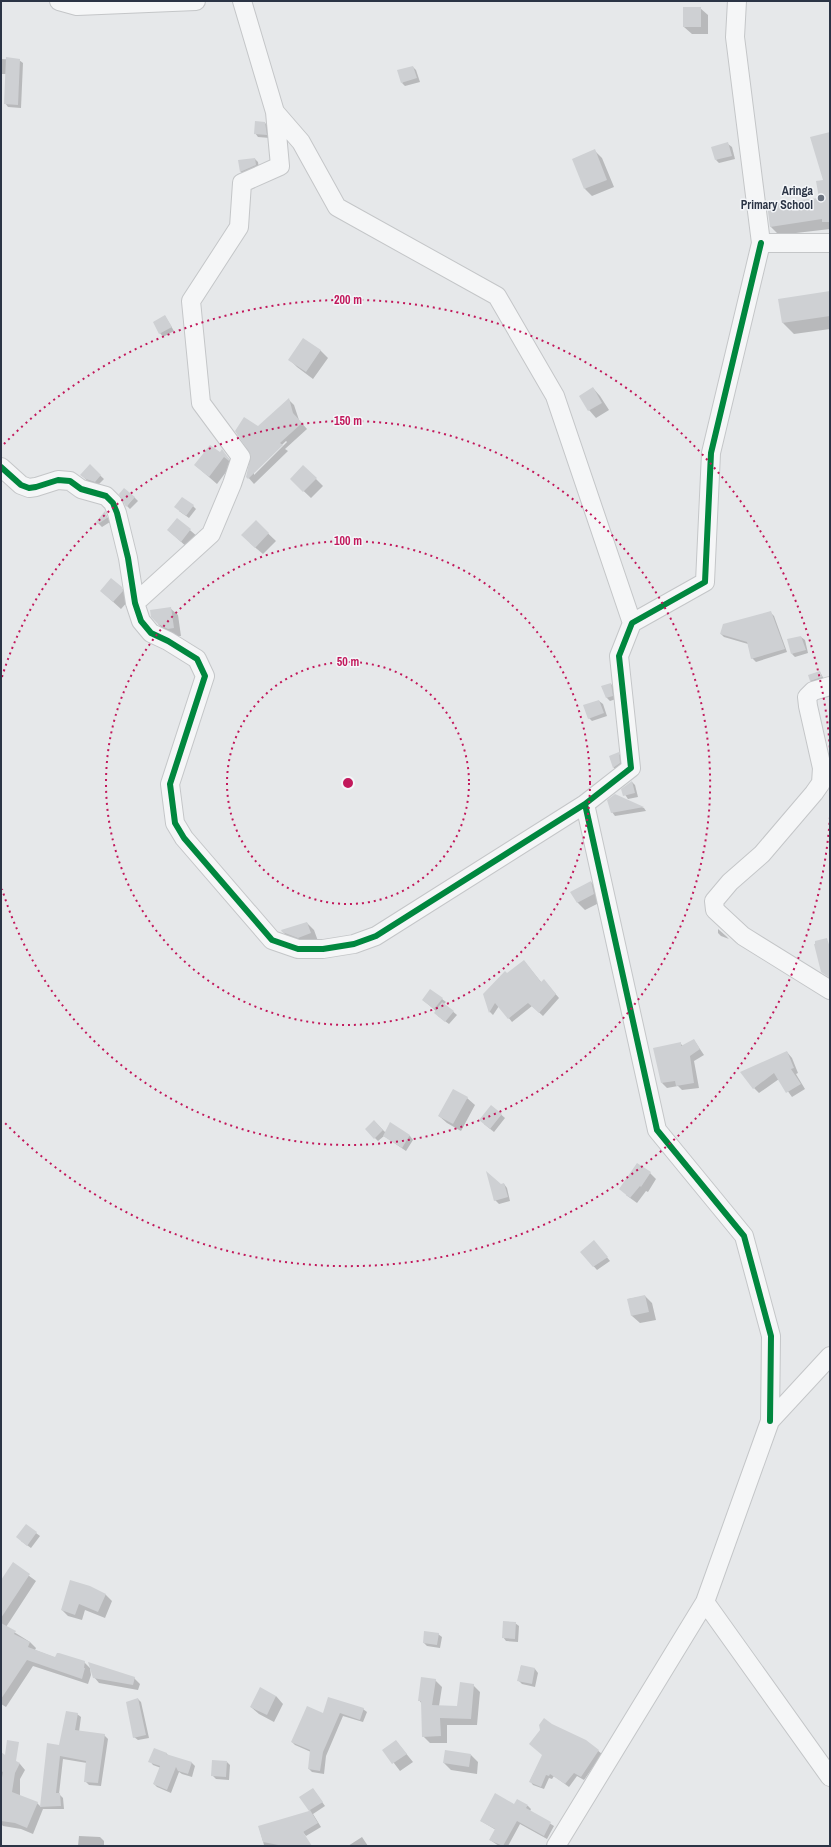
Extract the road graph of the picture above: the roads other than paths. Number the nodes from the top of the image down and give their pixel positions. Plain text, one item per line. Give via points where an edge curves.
1 (59, 1) edge
2 (196, 1) edge
3 (242, 1) edge
4 (736, 1) edge
5 (275, 112) junction
6 (761, 243) junction
7 (830, 243) edge
8 (1, 467) edge
9 (136, 603) junction
10 (632, 623) junction
11 (830, 686) edge
12 (585, 804) junction
13 (830, 990) edge
14 (830, 1356) edge
15 (770, 1421) junction
16 (705, 1602) junction
17 (830, 1777) edge
18 (556, 1846) edge

1 - 2 street via 77,6
3 - 5 street
4 - 6 street via 735,37
5 - 9 street via 280,166 242,183 239,227 191,301 201,403 241,458 211,534
5 - 10 street via 301,142 336,207 497,296 555,396
6 - 7 street
6 - 10 street via 711,453 705,582
8 - 9 street via 21,486 36,488 58,480 70,481 81,488 106,496 113,503 128,558
9 - 12 street via 141,621 152,633 197,659 205,676 170,784 175,822 184,838 272,940 298,950 354,944 376,936
10 - 12 street via 619,656 632,768
11 - 13 street via 813,691 807,697 822,768 821,783 762,854 730,882 714,905 719,915 743,936
12 - 15 street via 657,1130 744,1236 771,1336
14 - 15 street
15 - 16 street
16 - 17 street
16 - 18 street

